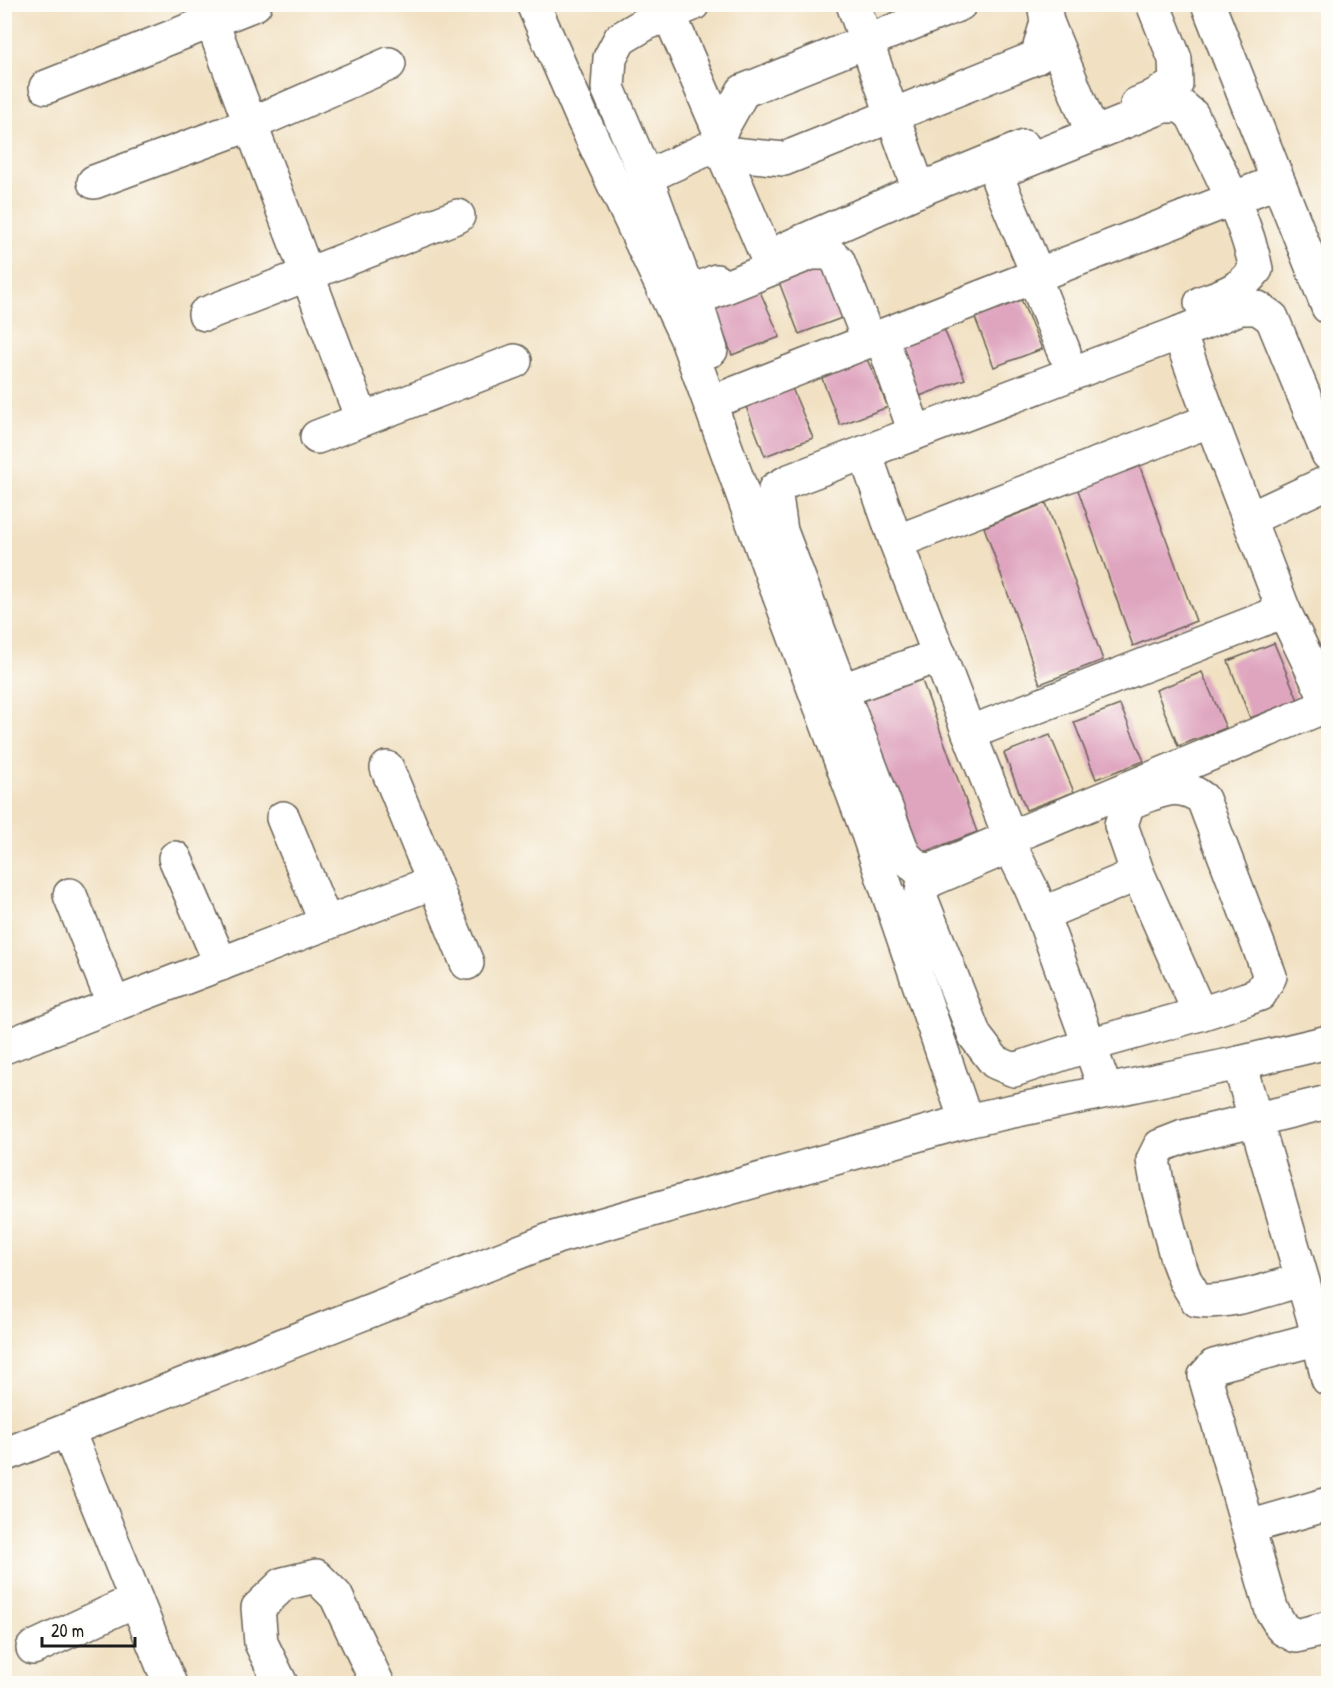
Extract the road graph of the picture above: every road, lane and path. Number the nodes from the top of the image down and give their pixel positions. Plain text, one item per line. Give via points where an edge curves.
1 (255, 4) edge
2 (533, 4) edge
3 (853, 4) edge
4 (960, 4) edge
5 (1153, 4) edge
6 (1208, 4) edge
7 (681, 9) edge
8 (1047, 10) edge
9 (209, 13) edge
10 (866, 42) junction
11 (389, 64) dead end
12 (46, 87) dead end
13 (893, 116) junction
14 (1088, 122) junction
15 (251, 124) junction
16 (719, 143) junction
17 (646, 177) junction
18 (1278, 181) junction
19 (94, 182) dead end
20 (919, 190) junction
21 (1232, 199) junction
22 (458, 216) dead end
23 (766, 257) junction
24 (307, 274) junction
25 (1036, 276) junction
26 (1329, 307) edge
27 (205, 314) dead end
28 (1179, 333) junction
29 (875, 339) junction
30 (1064, 352) junction
31 (515, 361) dead end
32 (728, 396) junction
33 (910, 418) junction
34 (362, 419) junction
35 (1211, 420) junction
36 (317, 437) dead end
37 (865, 453) junction
38 (1329, 453) edge
39 (1329, 482) edge
40 (1249, 519) junction
41 (896, 542) junction
42 (1284, 612) junction
43 (940, 655) junction
44 (829, 695) junction
45 (1329, 704) edge
46 (969, 733) junction
47 (387, 768) dead end
48 (283, 818) dead end
49 (1010, 837) junction
50 (175, 858) dead end
51 (1138, 874) junction
52 (434, 882) junction
53 (70, 895) dead end
54 (1042, 914) junction
55 (326, 923) junction
56 (467, 963) dead end
57 (221, 964) junction
58 (114, 1005) junction
59 (1200, 1014) junction
60 (7, 1039) edge
61 (1329, 1042) edge
62 (1089, 1045) junction
63 (1239, 1063) junction
64 (1106, 1091) junction
65 (1329, 1102) edge
66 (1256, 1120) junction
67 (966, 1121) junction
68 (1302, 1280) junction
69 (1320, 1322) edge
70 (1329, 1378) edge
71 (68, 1431) junction
72 (4, 1455) edge
73 (1329, 1504) edge
74 (1249, 1527) junction
75 (136, 1600) junction
76 (1329, 1628) edge
77 (33, 1648) dead end
78 (170, 1683) edge
79 (281, 1683) edge
80 (378, 1683) edge

1 - 9 street
2 - 44 street via 686,337
3 - 10 street
4 - 10 street
5 - 14 street via 1174,59 1176,84 1149,99
6 - 18 street
7 - 16 street
7 - 17 street via 621,39 610,58 608,88
8 - 13 street via 1037,57
8 - 14 street
9 - 12 street
9 - 15 street
10 - 13 street
10 - 16 street via 743,91
11 - 15 street
13 - 16 street via 784,159
13 - 20 street
14 - 20 street
15 - 19 street
15 - 24 street
16 - 17 street
16 - 23 street
17 - 23 street via 683,278 694,288
18 - 21 street
18 - 26 street
20 - 23 street
21 - 25 street
21 - 25 street via 1192,115 1181,106 1164,106 1006,169 999,182
21 - 30 street via 1256,269 1236,290
22 - 24 street
24 - 27 street
24 - 34 street
25 - 29 street
25 - 30 street
28 - 35 street
28 - 37 street
28 - 38 street via 1240,308 1258,308 1272,318
29 - 32 street
29 - 32 street via 838,261 829,253 811,253 703,296 698,308
29 - 33 street
30 - 33 street
31 - 34 street
32 - 33 street via 753,462 766,471
34 - 36 street
35 - 40 street
35 - 41 street
37 - 41 street
37 - 44 street via 775,489 781,531
39 - 40 street
40 - 42 street
41 - 43 street
42 - 45 street
42 - 46 street
43 - 44 street
43 - 46 street
44 - 49 street via 904,855 917,868 932,870
44 - 67 street via 868,834
45 - 49 street
46 - 49 street
47 - 52 street
48 - 55 street
50 - 57 street
51 - 54 street
51 - 59 street
51 - 59 street via 1121,825 1128,803 1174,787 1193,791 1203,799 1270,976 1260,994
52 - 55 street
52 - 56 street
53 - 58 street
54 - 62 street
54 - 62 street via 1010,846 923,885 921,898 975,1036 996,1062 1014,1070
55 - 57 street
57 - 58 street
58 - 60 street
59 - 62 street
61 - 63 street
62 - 64 street
63 - 64 street
63 - 66 street
64 - 67 street
65 - 66 street
66 - 68 street
66 - 68 street via 1160,1146 1153,1160 1177,1259 1197,1300 1235,1298
67 - 71 street via 557,1237
68 - 69 street
69 - 70 street
69 - 74 street via 1214,1366 1205,1376
71 - 72 street
71 - 75 street
73 - 74 street
74 - 76 street via 1272,1611 1283,1629 1296,1636
75 - 77 street
75 - 78 street
79 - 80 street via 261,1642 258,1608 283,1584 316,1576 336,1596

